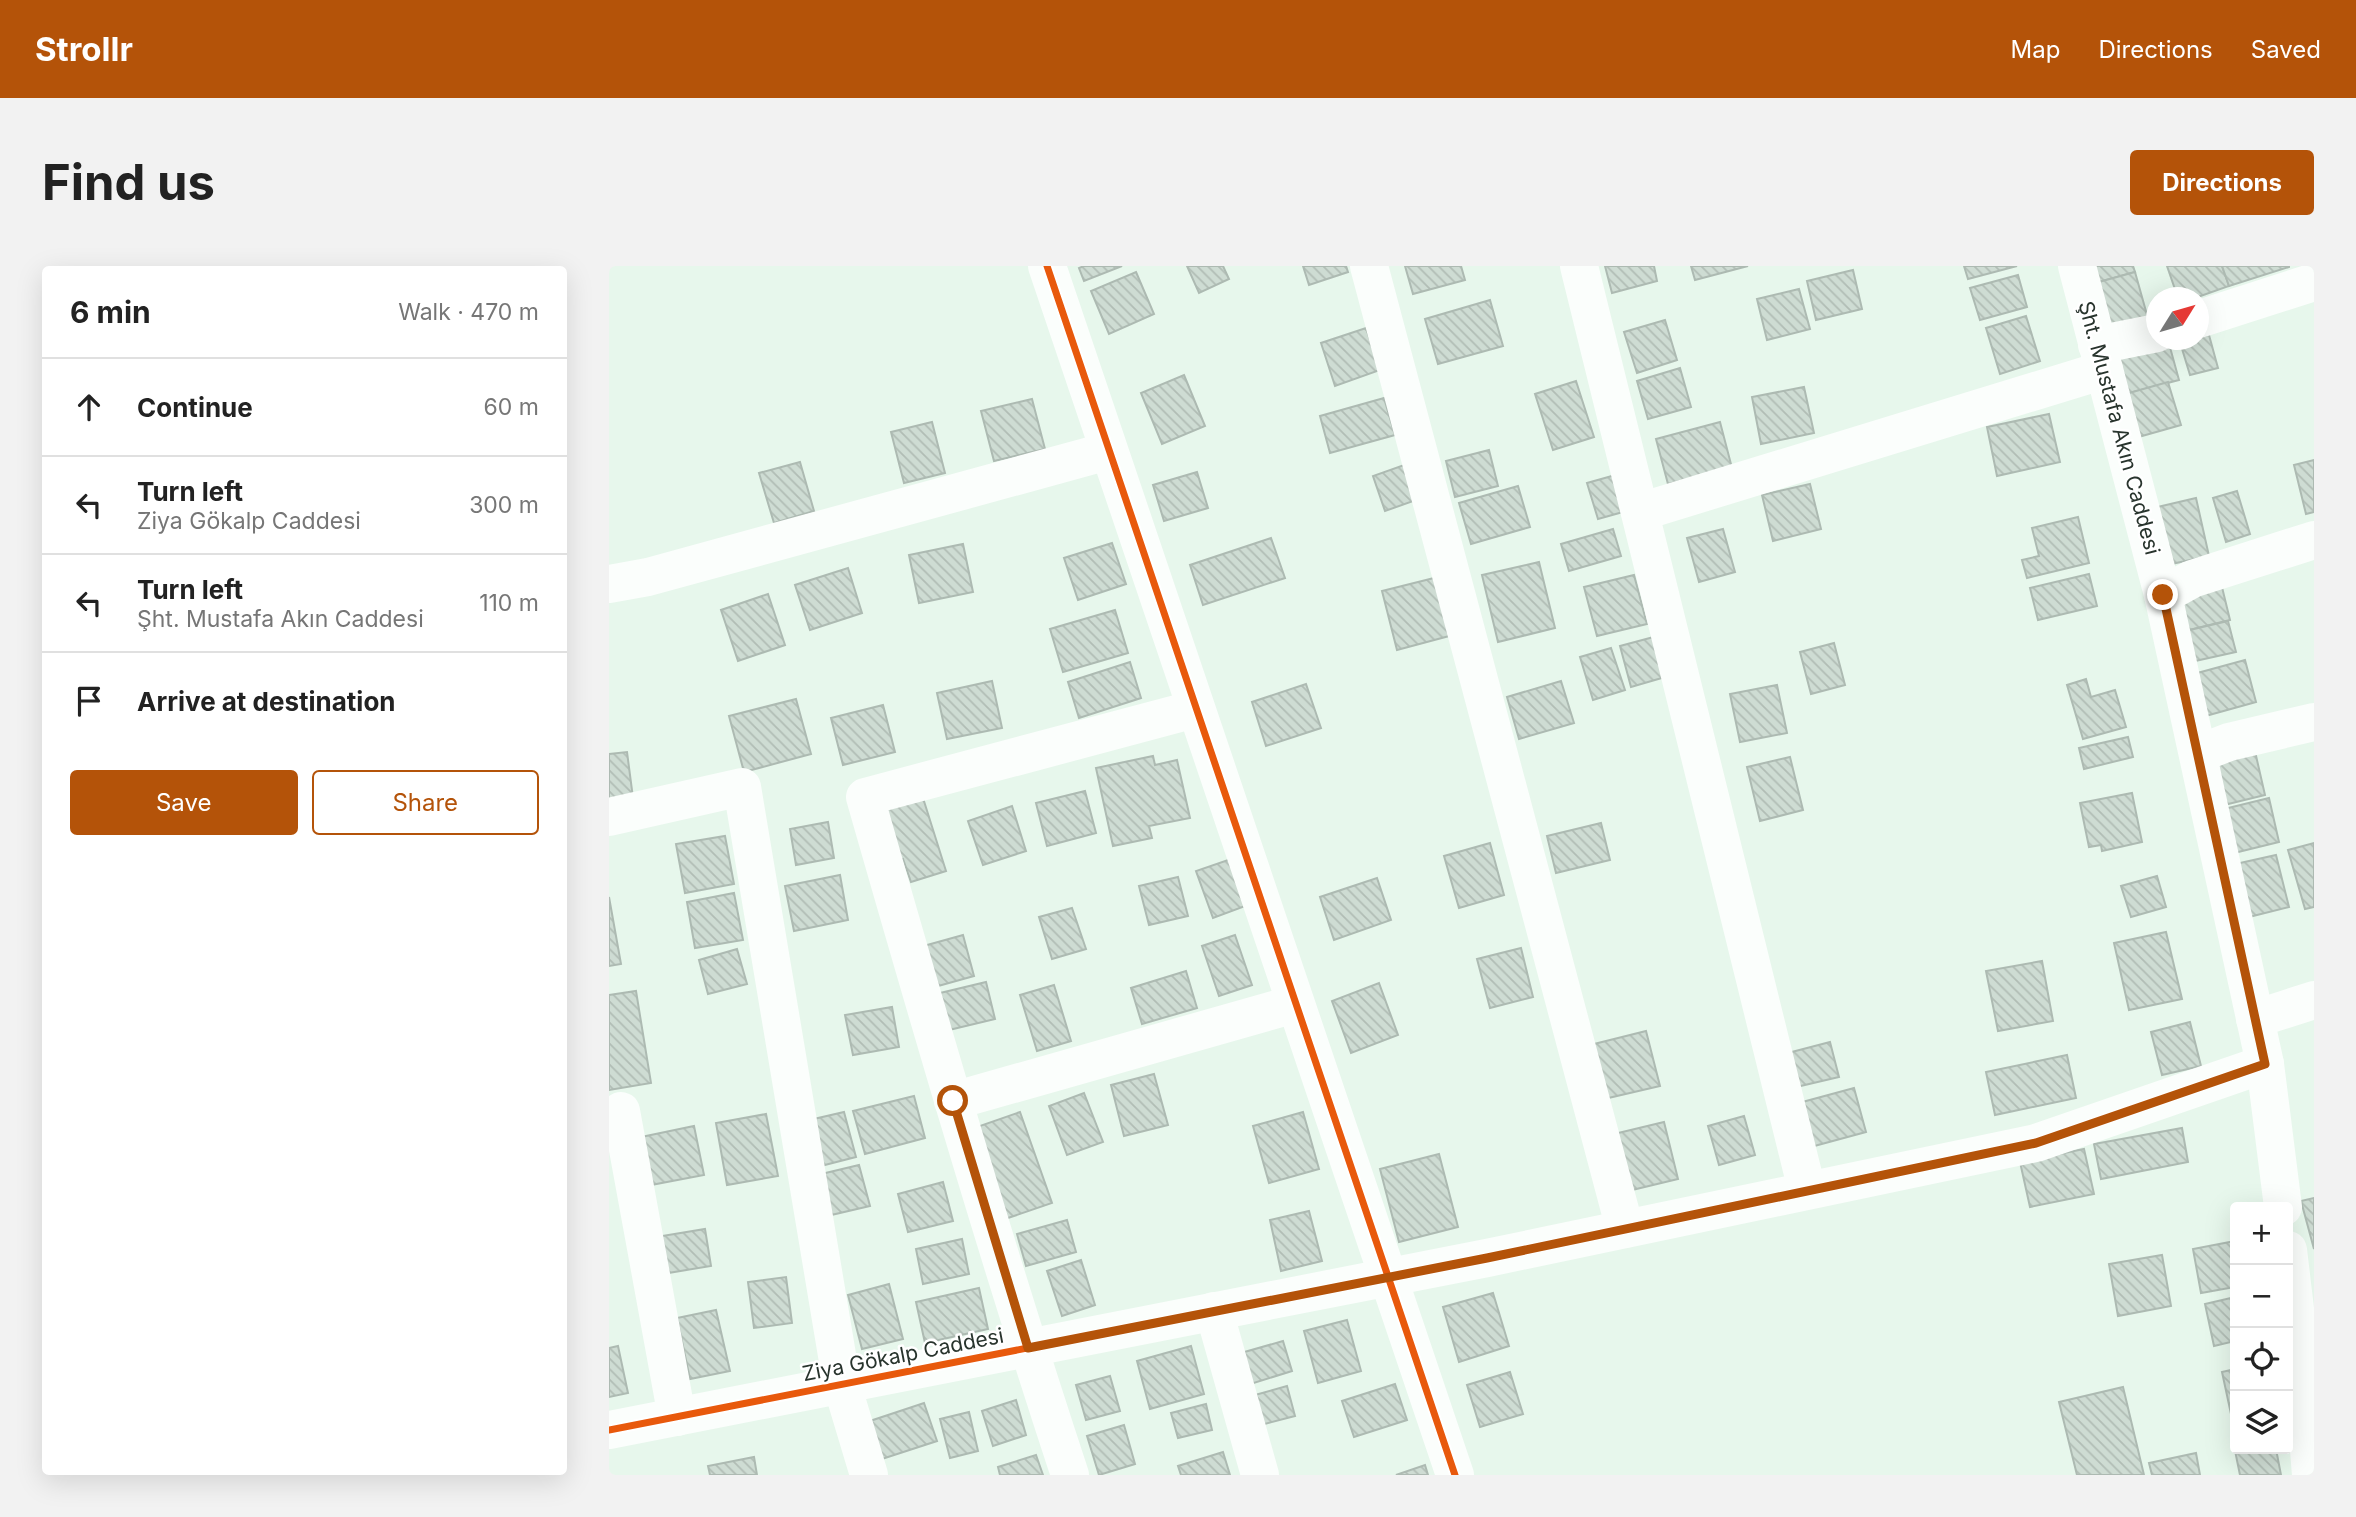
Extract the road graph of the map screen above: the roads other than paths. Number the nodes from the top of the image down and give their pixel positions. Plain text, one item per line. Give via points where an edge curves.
1 (1047, 266) edge
2 (1369, 266) edge
3 (1579, 266) edge
4 (2077, 266) edge
5 (2314, 282) edge
6 (2209, 316) edge
7 (2146, 338) edge
8 (2101, 358) junction
9 (1108, 451) junction
10 (1640, 512) junction
11 (2314, 540) edge
12 (609, 584) edge
13 (2163, 595) junction
14 (1195, 709) junction
15 (2314, 722) edge
16 (2198, 754) junction
17 (609, 817) edge
18 (2314, 1000) edge
19 (1295, 1004) junction
20 (2255, 1019) junction
21 (2265, 1064) junction
22 (953, 1101) junction
23 (621, 1111) dead end
24 (1807, 1191) junction
25 (2282, 1202) edge
26 (1625, 1228) junction
27 (2293, 1264) edge
28 (1387, 1277) junction
29 (2304, 1294) edge
30 (1214, 1311) junction
31 (1028, 1348) junction
32 (842, 1384) junction
33 (677, 1417) junction
34 (609, 1430) edge
35 (869, 1475) edge
36 (1070, 1475) edge
37 (1260, 1475) edge
38 (1455, 1475) edge
39 (2311, 1475) edge

1 - 9 street
2 - 26 street
3 - 10 street
4 - 8 street, Şht. Mustafa Akın Caddesi
5 - 6 street
7 - 8 street
8 - 10 street
8 - 13 street, Şht. Mustafa Akın Caddesi
9 - 12 street
9 - 14 street
10 - 24 street
11 - 13 street via 2192,579
13 - 16 street, Şht. Mustafa Akın Caddesi
14 - 19 street
14 - 22 street via 865,797
15 - 16 street
16 - 20 street, Şht. Mustafa Akın Caddesi
17 - 32 street via 742,787
18 - 20 street
19 - 22 street
19 - 28 street
20 - 21 street, Şht. Mustafa Akın Caddesi
21 - 24 street, Ziya Gökalp Caddesi via 2036,1143
21 - 25 street, Şht. Mustafa Akın Caddesi
22 - 31 street
23 - 33 street
24 - 26 street, Ziya Gökalp Caddesi
26 - 28 street, Ziya Gökalp Caddesi
27 - 29 street
28 - 30 street, Ziya Gökalp Caddesi
28 - 38 street
29 - 39 street via 2303,1376
30 - 31 street, Ziya Gökalp Caddesi
30 - 37 street
31 - 32 street, Ziya Gökalp Caddesi
31 - 36 street
32 - 33 street, Ziya Gökalp Caddesi
32 - 35 street
33 - 34 street, Ziya Gökalp Caddesi

